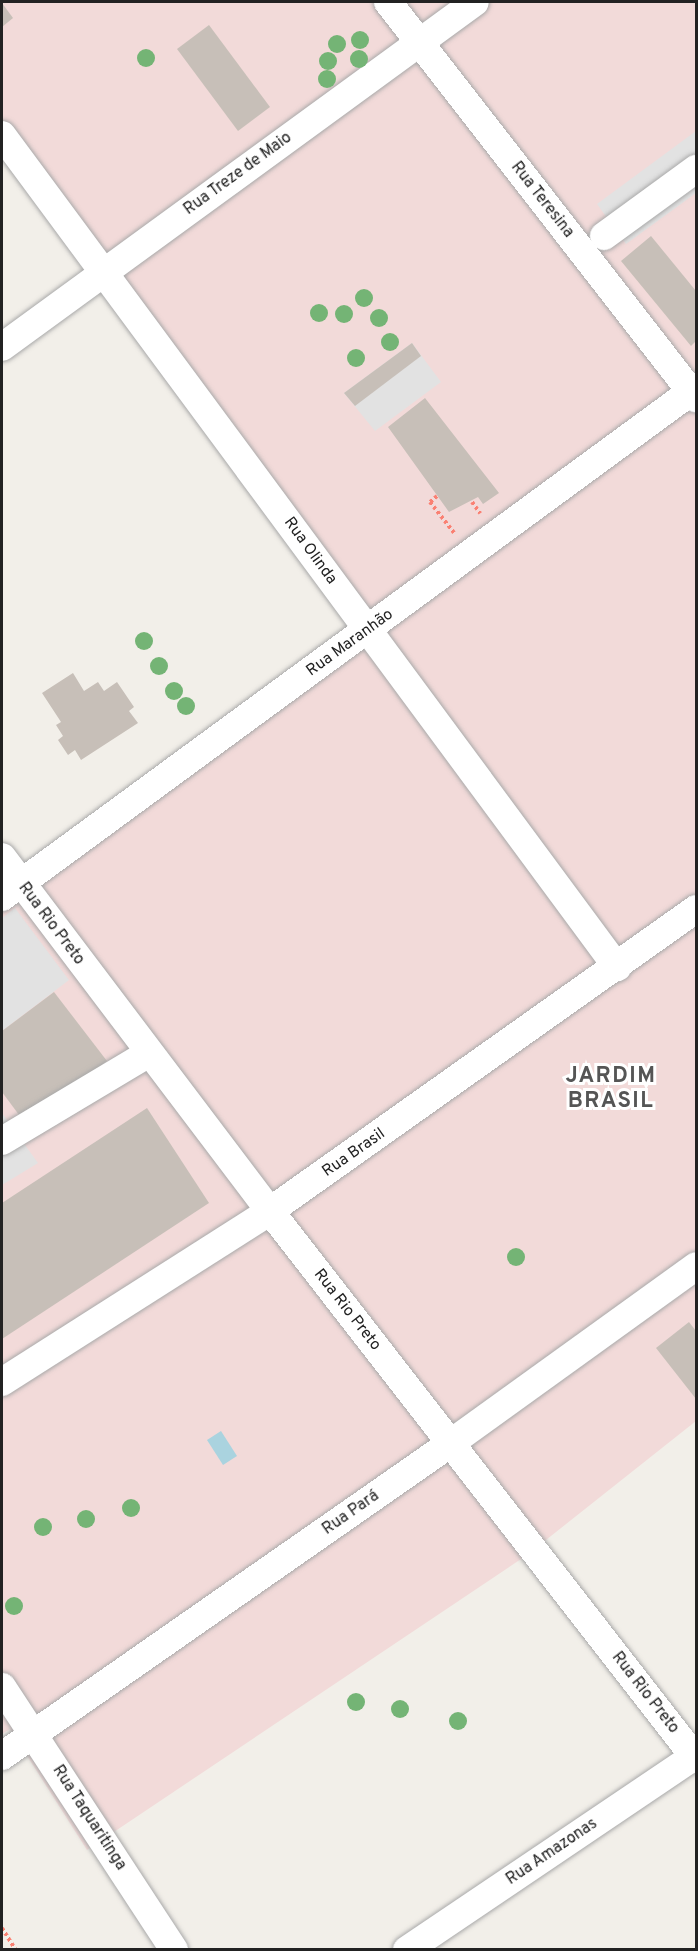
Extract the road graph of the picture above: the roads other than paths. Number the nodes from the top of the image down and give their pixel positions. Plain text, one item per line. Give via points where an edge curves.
1 (388, 2) edge
2 (475, 2) edge
3 (419, 41) junction
4 (2, 135) edge
5 (696, 169) edge
6 (604, 236) dead end
7 (105, 273) junction
8 (2, 347) edge
9 (695, 392) edge
10 (368, 630) junction
11 (2, 857) edge
12 (11, 890) edge
13 (696, 909) edge
14 (617, 967) junction
15 (149, 1053) junction
16 (2, 1141) edge
17 (270, 1211) junction
18 (696, 1266) edge
19 (2, 1382) edge
20 (451, 1443) junction
21 (2, 1687) edge
22 (35, 1734) junction
23 (2, 1756) edge
24 (696, 1757) edge
25 (174, 1950) edge
26 (407, 1950) edge

1 - 3 street, Rua Teresina
2 - 3 street, Rua Treze de Maio
3 - 7 street, Rua Treze de Maio
3 - 9 street, Rua Teresina
4 - 7 street, Rua Olinda
5 - 6 street
7 - 8 street, Rua Treze de Maio
7 - 10 street, Rua Olinda
9 - 10 street, Rua Maranhão
10 - 12 street, Rua Maranhão
10 - 14 street, Rua Olinda
11 - 12 street, Rua Rio Preto
12 - 15 street, Rua Rio Preto
13 - 14 street, Rua Brasil
14 - 17 street, Rua Brasil
15 - 16 street
15 - 17 street, Rua Rio Preto
17 - 19 street, Rua Brasil
17 - 20 street, Rua Rio Preto
18 - 20 street, Rua Pará
20 - 22 street, Rua Pará
20 - 24 street, Rua Rio Preto
21 - 22 street, Rua Taquaritinga
22 - 23 street, Rua Pará
22 - 25 street, Rua Taquaritinga
24 - 26 street, Rua Amazonas

